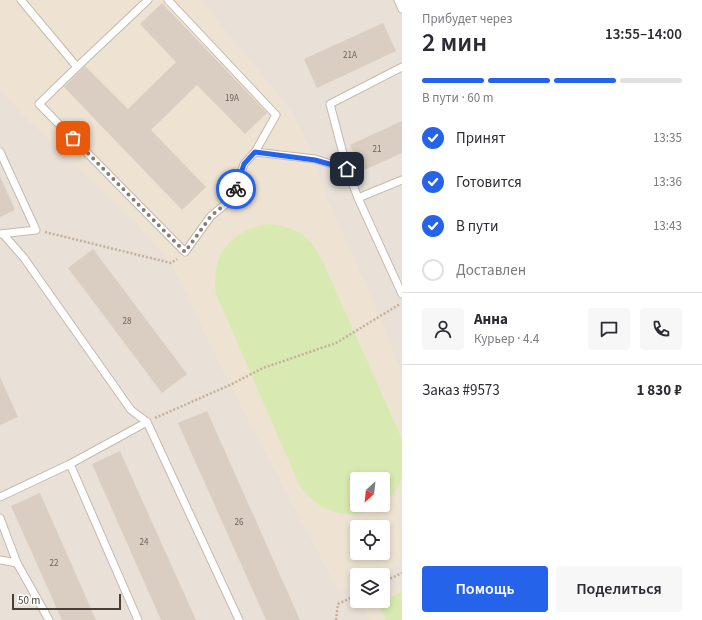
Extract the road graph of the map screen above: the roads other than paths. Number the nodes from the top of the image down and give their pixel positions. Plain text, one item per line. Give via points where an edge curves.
1 (21, 0) edge
2 (148, 0) edge
3 (168, 0) edge
4 (398, 0) edge
5 (402, 9) edge
6 (77, 68) junction
7 (402, 68) edge
8 (0, 152) edge
9 (255, 152) junction
10 (347, 169) junction
11 (402, 180) edge
12 (358, 198) junction
13 (2, 234) edge
14 (402, 294) edge
15 (147, 422) junction
16 (70, 464) junction
17 (0, 497) edge
18 (0, 518) edge
19 (0, 560) edge
20 (17, 563) junction
21 (49, 620) edge
22 (138, 620) edge
23 (239, 620) edge

1 - 6 lane
2 - 6 lane
3 - 9 lane via 276,115
4 - 5 lane
6 - 9 lane via 39,104 185,252 211,216 233,198 244,164
7 - 10 lane via 330,104
8 - 13 lane via 36,230
9 - 10 lane via 315,160
10 - 12 lane
11 - 12 lane
12 - 14 lane
13 - 15 lane via 24,258 131,410
15 - 16 lane
15 - 23 lane
16 - 17 lane
16 - 22 lane
18 - 20 lane
19 - 20 lane
20 - 21 lane

